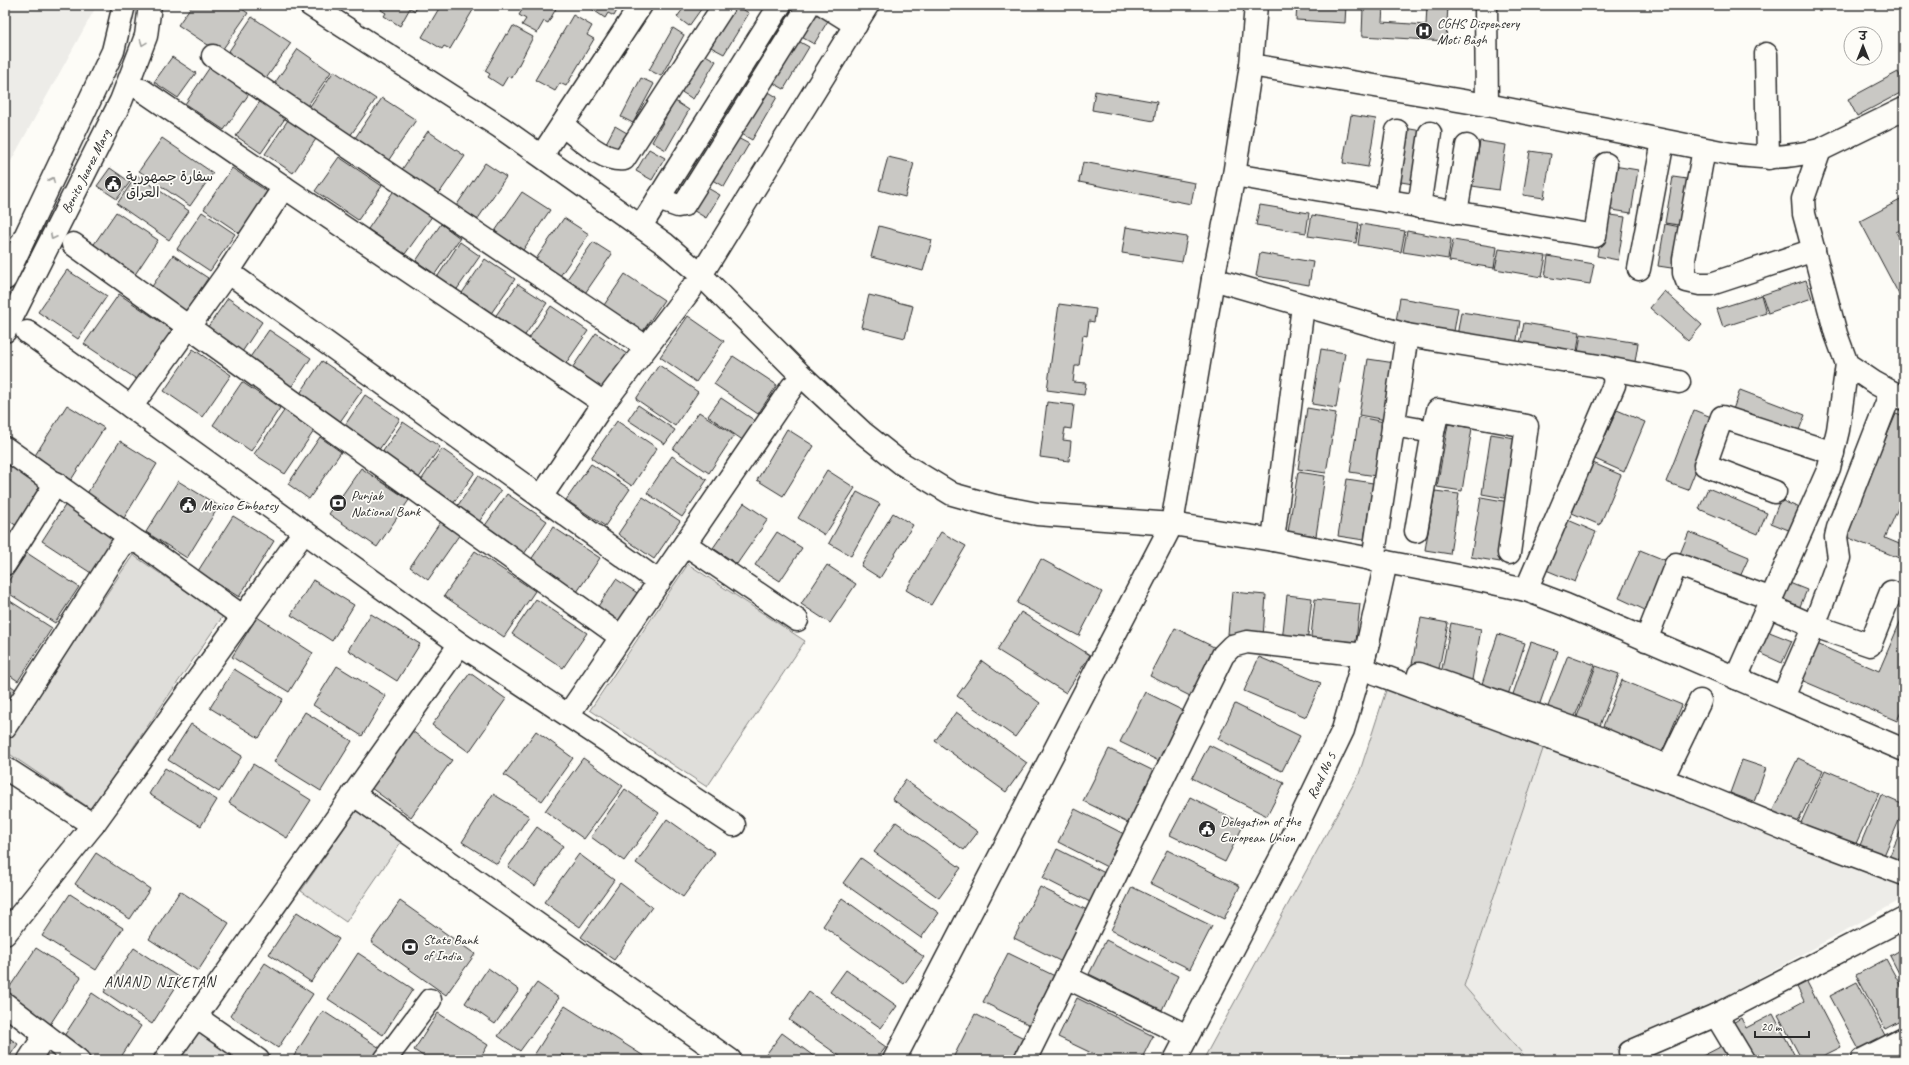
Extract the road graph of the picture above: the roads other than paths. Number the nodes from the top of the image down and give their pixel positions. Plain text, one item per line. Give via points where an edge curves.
1 (124, 5) edge
2 (150, 5) edge
3 (310, 5) edge
4 (641, 5) edge
5 (724, 5) edge
6 (780, 5) edge
7 (809, 5) edge
8 (824, 5) edge
9 (1256, 5) edge
10 (1486, 5) edge
11 (867, 6) edge
12 (856, 25) junction
13 (1766, 54) dead end
14 (212, 56) dead end
15 (1251, 65) junction
16 (142, 90) dead end
17 (1487, 105) junction
18 (1904, 109) edge
19 (562, 125) junction
20 (1397, 131) dead end
21 (1430, 133) dead end
22 (1663, 141) junction
23 (1467, 146) dead end
24 (1704, 149) junction
25 (1820, 150) junction
26 (542, 155) junction
27 (1768, 158) junction
28 (1606, 164) dead end
29 (1234, 175) junction
30 (284, 187) junction
31 (658, 199) junction
32 (1386, 201) junction
33 (1419, 207) junction
34 (1456, 213) junction
35 (641, 226) junction
36 (73, 244) dead end
37 (1814, 250) junction
38 (1639, 269) dead end
39 (228, 272) junction
40 (5, 279) edge
41 (1213, 279) junction
42 (696, 282) junction
43 (1303, 306) junction
44 (188, 327) junction
45 (5, 331) edge
46 (27, 332) dead end
47 (1408, 335) junction
48 (646, 348) junction
49 (1847, 364) junction
50 (1607, 368) junction
51 (1679, 382) dead end
52 (792, 387) dead end
53 (1898, 395) edge
54 (604, 403) junction
55 (131, 407) junction
56 (1394, 425) junction
57 (1433, 432) junction
58 (5, 448) edge
59 (1833, 453) junction
60 (56, 483) junction
61 (1775, 492) dead end
62 (541, 496) junction
63 (1810, 512) junction
64 (1840, 523) junction
65 (1172, 524) junction
66 (1416, 531) dead end
67 (304, 532) junction
68 (1273, 540) junction
69 (137, 542) junction
70 (685, 544) junction
71 (1509, 553) dead end
72 (1379, 561) junction
73 (5, 564) edge
74 (659, 582) junction
75 (1526, 590) junction
76 (1891, 592) dead end
77 (1770, 603) junction
78 (243, 617) junction
79 (797, 620) dead end
80 (1814, 626) junction
81 (621, 638) junction
82 (1646, 640) junction
83 (460, 644) junction
84 (1363, 661) junction
85 (1736, 678) junction
86 (1394, 681) junction
87 (1783, 697) junction
88 (1700, 701) dead end
89 (568, 715) junction
90 (5, 727) edge
91 (1902, 742) edge
92 (5, 768) edge
93 (353, 794) junction
94 (734, 824) dead end
95 (93, 825) junction
96 (1904, 874) edge
97 (1904, 918) edge
98 (5, 934) edge
99 (1066, 978) junction
100 (430, 1000) dead end
101 (5, 1004) edge
102 (1716, 1015) junction
103 (196, 1017) junction
104 (45, 1035) junction
105 (1187, 1036) junction
106 (1904, 1038) edge
107 (1630, 1052) dead end
108 (29, 1060) edge
109 (78, 1060) edge
110 (165, 1060) edge
111 (258, 1060) edge
112 (385, 1060) edge
113 (730, 1060) edge
114 (894, 1060) edge
115 (1025, 1060) edge
116 (1175, 1060) edge
117 (1743, 1060) edge
118 (1862, 1060) edge

40 -> 1 street, Benito Juarez Marg via 113,51
2 -> 45 street, Benito Juarez Marg via 146,36 121,101
3 - 26 street
4 - 19 street
5 - 19 street via 624,159 617,160 599,152
6 - 31 street
7 - 31 street via 684,205 678,206
8 - 12 street
9 - 15 street
10 - 17 street
11 - 12 street
12 - 42 street
13 - 27 street
14 - 48 street
15 - 17 street
15 - 29 street
16 - 30 street
17 - 22 street
18 - 25 street
19 - 26 street
20 - 32 street
21 - 33 street
22 - 24 street
22 - 38 street
23 - 34 street
24 - 27 street
24 - 37 street via 1684,259 1687,281 1711,284
25 - 27 street via 1790,157
25 - 37 street via 1804,199 1804,214
26 - 35 street
28 - 34 street via 1595,236
29 - 32 street
29 - 41 street
30 - 39 street
30 - 54 street
31 - 35 street
32 - 33 street
33 - 34 street
35 - 42 street
36 - 44 street
37 - 49 street via 1836,334
39 - 44 street
39 - 62 street
41 - 43 street
41 - 65 street
42 - 48 street
42 - 65 street via 862,432 901,463 952,494 1037,514
43 - 47 street
43 - 68 street
44 - 55 street
44 - 81 street
46 - 55 street
47 - 50 street
47 - 56 street, Road No 5
48 - 54 street
49 - 53 street
49 - 59 street
50 - 51 street
50 - 75 street via 1615,376 1614,385
52 - 70 street
53 - 64 street
54 - 62 street
55 - 67 street
56 - 57 street
56 - 72 street, Road No 5
57 - 66 street
57 - 71 street via 1438,410 1527,426
58 - 60 street
59 - 61 street via 1722,417 1706,465
59 - 63 street
60 - 69 street
60 - 73 street
62 - 74 street
63 - 64 street
63 - 77 street
64 - 80 street via 1836,537 1839,558
65 - 68 street
65 - 114 street
67 - 78 street
67 - 83 street
68 - 72 street
69 - 78 street
69 - 90 street via 128,542 121,547
70 - 74 street
70 - 79 street
72 - 75 street
72 - 84 street, Road No 5
74 - 81 street
75 - 82 street
76 - 80 street via 1870,645
77 - 80 street
77 - 82 street via 1676,564
77 - 85 street
78 - 95 street
80 - 87 street
81 - 89 street
82 - 85 street
83 - 89 street
83 - 93 street
84 - 86 street
84 - 99 street via 1247,642 1232,646 1223,654
84 - 105 street, Road No 5 via 1343,730 1292,838
85 - 87 street
86 - 88 street via 1398,667 1590,734 1668,767
86 - 96 street via 1690,790
87 - 91 street
89 - 94 street
92 - 95 street
93 - 103 street
93 - 113 street
95 - 98 street
97 - 102 street
99 - 105 street
99 - 115 street
100 - 112 street
101 - 104 street
102 - 107 street
102 - 117 street
103 - 110 street
103 - 111 street
104 - 108 street
104 - 109 street
105 - 116 street, Road No 5
106 - 118 street

